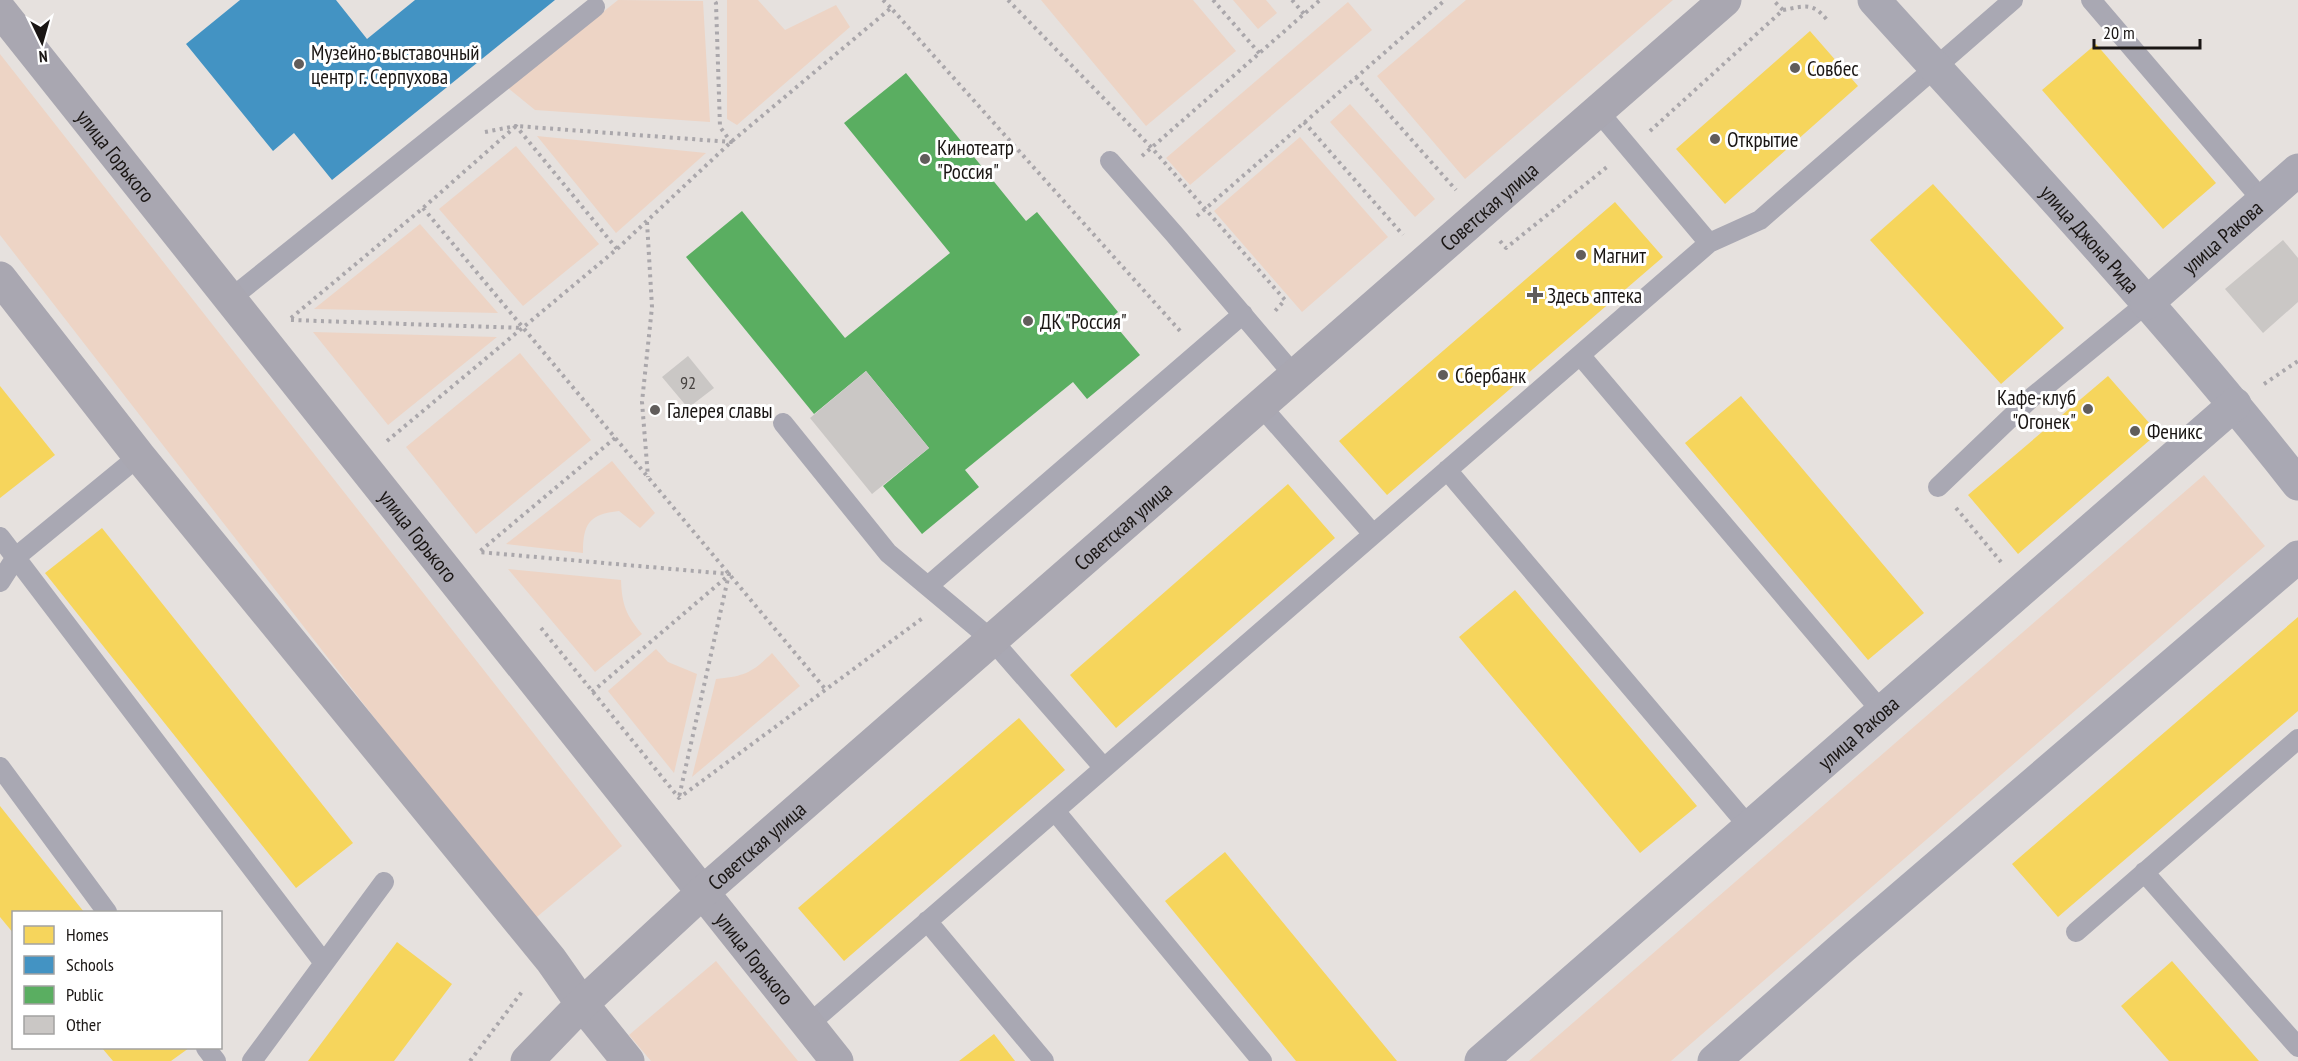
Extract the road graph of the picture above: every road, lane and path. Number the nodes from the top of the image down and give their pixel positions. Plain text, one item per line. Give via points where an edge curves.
1 (714, 0) edge
2 (883, 0) edge
3 (1008, 0) edge
4 (1213, 0) edge
5 (1292, 0) edge
6 (1320, 0) edge
7 (1445, 0) edge
8 (1725, 0) edge
9 (1874, 0) edge
10 (2013, 0) edge
11 (2091, 0) edge
12 (596, 7) dead end
13 (891, 8) junction
14 (0, 10) edge
15 (1783, 10) dead end
16 (1304, 14) junction
17 (1827, 20) dead end
18 (1260, 54) junction
19 (1935, 67) junction
20 (1356, 77) junction
21 (1598, 111) junction
22 (1304, 122) junction
23 (516, 126) junction
24 (482, 132) dead end
25 (731, 142) junction
26 (1151, 147) junction
27 (1116, 168) joint
28 (2298, 170) edge
29 (2263, 201) junction
30 (423, 208) junction
31 (1204, 209) junction
32 (1478, 215) junction
33 (646, 222) junction
34 (1175, 235) junction
35 (1709, 243) junction
36 (617, 249) junction
37 (1425, 260) junction
38 (0, 278) edge
39 (230, 299) junction
40 (2147, 303) junction
41 (1243, 314) junction
42 (288, 320) junction
43 (524, 328) junction
44 (295, 330) dead end
45 (1256, 330) junction
46 (1199, 352) junction
47 (1580, 355) junction
48 (2298, 361) edge
49 (1294, 375) junction
50 (2235, 404) junction
51 (1260, 405) junction
52 (783, 423) dead end
53 (615, 438) junction
54 (394, 449) dead end
55 (139, 456) junction
56 (1447, 470) junction
57 (648, 478) junction
58 (2298, 484) edge
59 (1938, 487) joint
60 (1373, 534) junction
61 (0, 537) edge
62 (472, 544) dead end
63 (479, 552) junction
64 (16, 557) junction
65 (2298, 557) edge
66 (486, 561) dead end
67 (729, 574) junction
68 (0, 582) edge
69 (928, 586) junction
70 (2024, 589) junction
71 (946, 601) junction
72 (539, 627) dead end
73 (992, 640) junction
74 (826, 690) junction
75 (592, 692) junction
76 (1883, 713) junction
77 (2295, 748) edge
78 (0, 767) edge
79 (1104, 768) junction
80 (679, 798) junction
81 (1055, 811) junction
82 (1750, 828) junction
83 (2144, 872) junction
84 (384, 882) dead end
85 (702, 893) junction
86 (106, 911) edge
87 (927, 921) junction
88 (2076, 932) dead end
89 (324, 963) junction
90 (524, 989) dead end
91 (582, 1004) junction
92 (808, 1025) junction
93 (2298, 1047) edge
94 (252, 1061) edge
95 (470, 1061) edge
96 (527, 1061) edge
97 (628, 1061) edge
98 (837, 1061) edge
99 (1044, 1061) edge
100 (1262, 1061) edge
101 (1481, 1061) edge
102 (1714, 1061) edge

1 - 25 path via 720,127
2 - 13 path
3 - 26 path
4 - 18 path
5 - 16 path
6 - 16 path
7 - 20 path
8 - 21 street, Советская улица
9 - 19 street, улица Джона Рида
10 - 19 lane
11 - 29 lane
12 - 39 lane
13 - 25 path
13 - 46 path
14 - 39 street, улица Горького
15 - 17 path via 1806,5 1819,9
16 - 18 path
18 - 26 path
19 - 35 lane via 1760,220
19 - 40 street, улица Джона Рида
20 - 22 path
20 - 32 path
21 - 32 street, Советская улица
21 - 35 lane
22 - 31 path
22 - 37 path
23 - 24 path
23 - 25 path
23 - 30 path
23 - 36 path
25 - 33 path
26 - 27 path
26 - 31 path
27 - 34 lane
28 - 29 street, улица Ракова
29 - 40 street, улица Ракова
30 - 42 path
30 - 43 path
31 - 34 path
31 - 45 path via 1285,300
32 - 37 street, Советская улица
33 - 36 path
33 - 57 path via 652,307 642,402
34 - 41 lane
35 - 47 lane
36 - 43 path
37 - 49 street, Советская улица
38 - 55 street
39 - 85 street, улица Горького
40 - 50 street, улица Джона Рида
40 - 59 lane via 2030,399
41 - 45 lane
41 - 46 lane
42 - 43 path
42 - 44 path
43 - 53 path
43 - 54 path via 387,441
45 - 49 lane
46 - 69 lane
47 - 56 lane
47 - 76 lane
48 - 50 path
49 - 51 street, Советская улица
50 - 58 street, улица Джона Рида
50 - 70 street, улица Ракова
51 - 60 lane
51 - 73 street, Советская улица
52 - 69 lane via 888,553
53 - 57 path
53 - 63 path
55 - 64 lane
55 - 91 street via 551,960
56 - 60 lane
56 - 82 lane
57 - 67 path
59 - 70 path
60 - 79 lane
61 - 64 lane
62 - 63 path
63 - 66 path
63 - 67 path
64 - 68 lane
64 - 89 lane
65 - 102 street
67 - 74 path
67 - 75 path
67 - 80 path
69 - 71 lane
70 - 76 street, улица Ракова
71 - 73 lane
71 - 74 path
72 - 75 path
73 - 79 lane
73 - 85 street, Советская улица
74 - 80 path
75 - 80 path
76 - 82 street, улица Ракова
77 - 83 lane
78 - 86 lane
79 - 81 lane
81 - 87 lane
81 - 100 lane
82 - 101 street, улица Ракова
83 - 88 lane
83 - 93 lane
84 - 89 lane
85 - 91 street, Советская улица
85 - 92 street, улица Горького
87 - 92 lane
87 - 99 lane
89 - 94 lane
90 - 95 path
91 - 96 street, Советская улица
91 - 97 street
92 - 98 street, улица Горького

